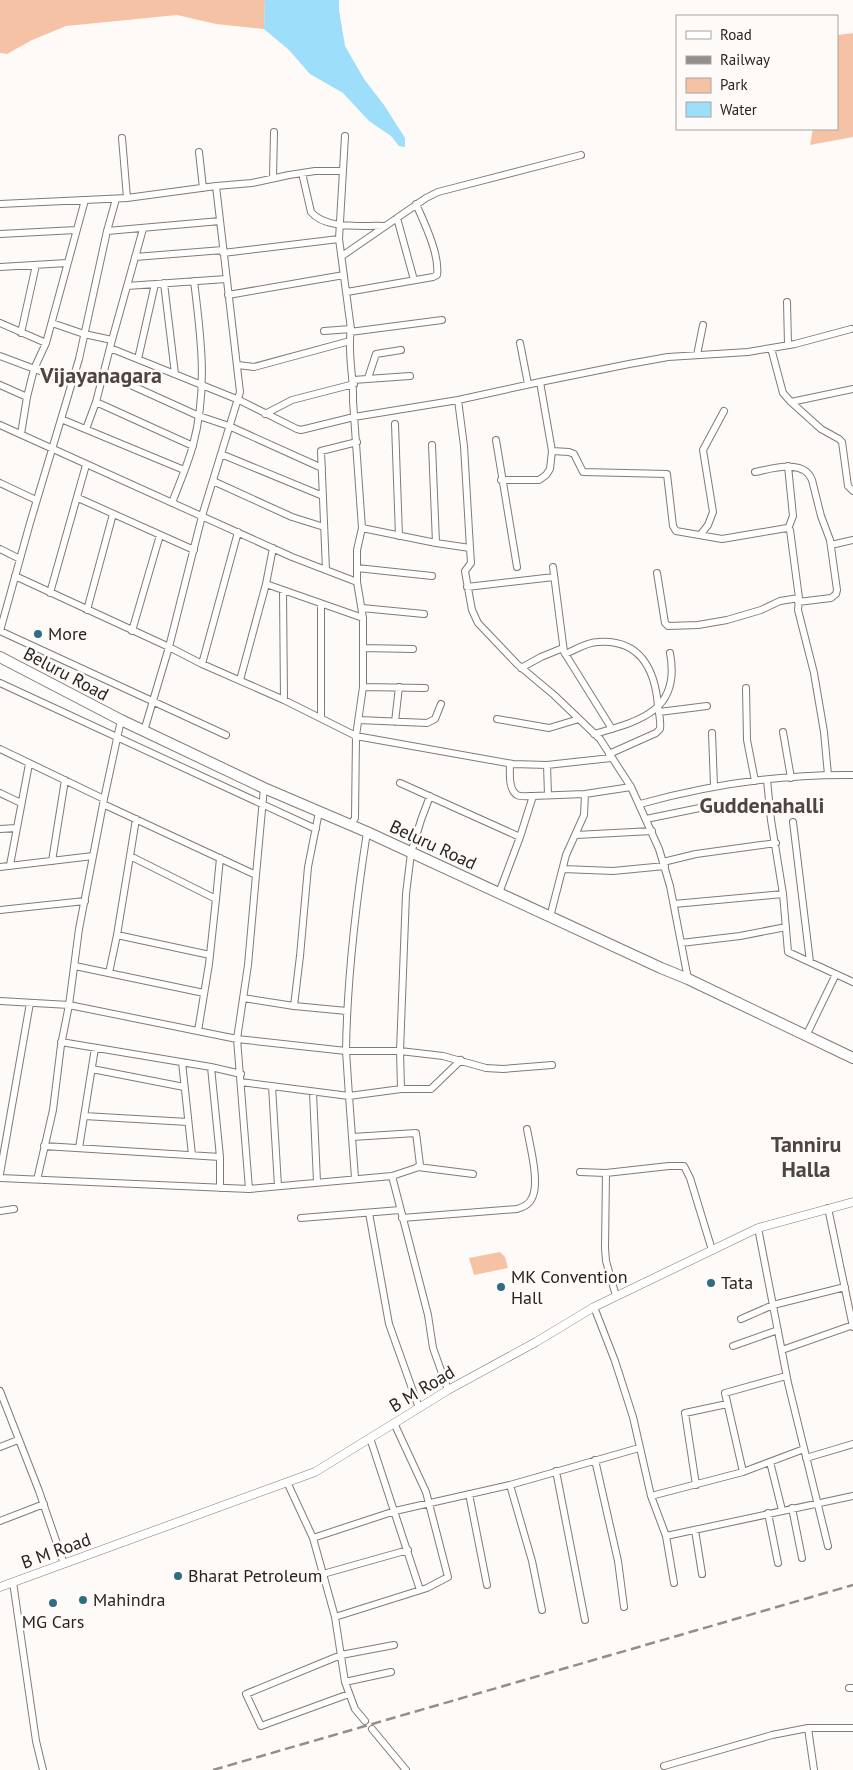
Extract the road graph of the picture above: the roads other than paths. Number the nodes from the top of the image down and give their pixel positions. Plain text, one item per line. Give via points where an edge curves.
1 (274, 132) dead end
2 (346, 136) dead end
3 (122, 138) dead end
4 (199, 152) dead end
5 (581, 155) dead end
6 (343, 171) junction
7 (302, 173) junction
8 (274, 178) junction
9 (216, 186) junction
10 (203, 188) junction
11 (127, 198) junction
12 (116, 199) junction
13 (85, 200) junction
14 (0, 204) edge
15 (416, 204) junction
16 (398, 218) junction
17 (220, 221) junction
18 (340, 224) junction
19 (385, 226) junction
20 (143, 229) junction
21 (76, 230) junction
22 (107, 232) junction
23 (0, 234) edge
24 (339, 239) junction
25 (223, 252) junction
26 (342, 256) junction
27 (135, 258) junction
28 (67, 263) junction
29 (36, 265) junction
30 (0, 267) edge
31 (344, 274) junction
32 (226, 278) junction
33 (414, 280) junction
34 (194, 281) junction
35 (164, 283) junction
36 (155, 284) junction
37 (127, 286) junction
38 (347, 292) junction
39 (228, 295) junction
40 (787, 302) dead end
41 (442, 320) dead end
42 (0, 323) edge
43 (52, 323) junction
44 (704, 325) dead end
45 (851, 329) dead end
46 (350, 330) junction
47 (324, 331) dead end
48 (21, 333) junction
49 (84, 334) junction
50 (112, 340) junction
51 (350, 341) junction
52 (46, 343) junction
53 (520, 343) dead end
54 (788, 345) junction
55 (110, 348) junction
56 (771, 348) junction
57 (401, 350) dead end
58 (697, 355) junction
59 (0, 356) edge
60 (138, 359) junction
61 (238, 365) junction
62 (34, 369) junction
63 (104, 373) junction
64 (175, 374) junction
65 (410, 376) dead end
66 (368, 378) junction
67 (353, 382) junction
68 (540, 382) junction
69 (72, 383) junction
70 (528, 384) junction
71 (0, 385) edge
72 (203, 386) junction
73 (853, 389) edge
74 (27, 397) junction
75 (239, 400) junction
76 (458, 400) junction
77 (96, 402) junction
78 (790, 402) junction
79 (724, 411) dead end
80 (265, 414) junction
81 (199, 416) junction
82 (354, 417) junction
83 (61, 419) junction
84 (395, 424) dead end
85 (0, 425) edge
86 (229, 426) junction
87 (86, 430) junction
88 (21, 434) junction
89 (496, 440) dead end
90 (356, 442) junction
91 (432, 445) dead end
92 (193, 446) junction
93 (52, 450) junction
94 (552, 452) junction
95 (221, 454) junction
96 (86, 464) junction
97 (788, 466) junction
98 (322, 468) junction
99 (184, 470) junction
100 (755, 472) dead end
101 (502, 480) junction
102 (213, 481) junction
103 (0, 483) edge
104 (853, 491) edge
105 (323, 496) junction
106 (78, 498) junction
107 (36, 500) junction
108 (172, 503) junction
109 (113, 514) junction
110 (202, 516) junction
111 (324, 527) junction
112 (362, 528) junction
113 (788, 529) junction
114 (238, 532) junction
115 (701, 534) junction
116 (160, 535) junction
117 (399, 536) junction
118 (853, 540) edge
119 (436, 543) junction
120 (831, 545) junction
121 (272, 548) junction
122 (470, 548) junction
123 (0, 549) edge
124 (194, 550) junction
125 (20, 559) junction
126 (517, 566) dead end
127 (553, 567) dead end
128 (357, 568) junction
129 (326, 570) junction
130 (658, 573) dead end
131 (15, 576) junction
132 (432, 576) dead end
133 (554, 578) junction
134 (357, 582) junction
135 (266, 584) junction
136 (467, 587) junction
137 (283, 590) junction
138 (50, 593) junction
139 (798, 600) junction
140 (321, 604) junction
141 (362, 608) junction
142 (87, 610) junction
143 (424, 614) dead end
144 (363, 618) junction
145 (0, 631) edge
146 (132, 631) junction
147 (169, 647) junction
148 (363, 648) junction
149 (413, 649) dead end
150 (564, 651) junction
151 (670, 653) dead end
152 (1, 659) edge
153 (202, 664) junction
154 (521, 668) junction
155 (240, 680) junction
156 (0, 683) edge
157 (363, 687) junction
158 (399, 687) junction
159 (425, 688) dead end
160 (746, 688) dead end
161 (284, 700) junction
162 (153, 702) junction
163 (441, 704) dead end
164 (707, 706) dead end
165 (658, 709) junction
166 (321, 718) junction
167 (498, 719) dead end
168 (579, 719) junction
169 (121, 720) junction
170 (359, 720) junction
171 (395, 722) junction
172 (612, 729) junction
173 (144, 731) junction
174 (783, 732) dead end
175 (712, 733) dead end
176 (594, 734) junction
177 (226, 735) dead end
178 (117, 736) junction
179 (356, 736) junction
180 (0, 749) edge
181 (610, 756) junction
182 (29, 764) junction
183 (510, 764) junction
184 (547, 765) junction
185 (828, 775) junction
186 (853, 775) edge
187 (790, 778) junction
188 (65, 780) junction
189 (766, 780) junction
190 (755, 781) junction
191 (400, 783) dead end
192 (714, 786) junction
193 (632, 787) junction
194 (264, 788) junction
195 (0, 793) edge
196 (585, 794) junction
197 (548, 795) junction
198 (430, 796) junction
199 (533, 796) junction
200 (103, 801) junction
201 (21, 803) junction
202 (262, 804) junction
203 (640, 804) junction
204 (719, 804) dead end
205 (319, 812) junction
206 (136, 819) junction
207 (646, 819) junction
208 (793, 822) dead end
209 (351, 825) junction
210 (16, 828) junction
211 (0, 829) edge
212 (316, 829) junction
213 (652, 831) junction
214 (367, 832) junction
215 (576, 835) junction
216 (520, 837) junction
217 (776, 843) junction
218 (411, 853) junction
219 (93, 856) junction
220 (130, 856) junction
221 (220, 858) junction
222 (52, 861) junction
223 (664, 864) junction
224 (10, 865) junction
225 (0, 867) edge
226 (563, 869) junction
227 (256, 875) junction
228 (499, 893) junction
229 (783, 894) junction
230 (216, 899) junction
231 (85, 901) junction
232 (674, 904) junction
233 (0, 910) edge
234 (550, 917) junction
235 (786, 927) junction
236 (116, 935) junction
237 (681, 943) junction
238 (210, 955) junction
239 (810, 962) junction
240 (75, 966) junction
241 (110, 973) junction
242 (836, 974) junction
243 (688, 978) junction
244 (853, 982) edge
245 (204, 993) junction
246 (243, 998) junction
247 (0, 1002) edge
248 (30, 1003) junction
249 (70, 1005) junction
250 (294, 1006) junction
251 (347, 1011) junction
252 (198, 1031) junction
253 (806, 1036) junction
254 (237, 1039) junction
255 (61, 1042) junction
256 (95, 1048) junction
257 (346, 1051) junction
258 (400, 1051) junction
259 (853, 1058) edge
260 (462, 1060) junction
261 (182, 1062) junction
262 (552, 1065) dead end
263 (212, 1067) junction
264 (92, 1069) junction
265 (241, 1074) junction
266 (241, 1082) junction
267 (272, 1086) junction
268 (184, 1087) junction
269 (401, 1089) junction
270 (313, 1092) junction
271 (349, 1096) junction
272 (84, 1116) junction
273 (188, 1122) junction
274 (527, 1129) dead end
275 (352, 1138) junction
276 (3, 1142) edge
277 (44, 1146) junction
278 (79, 1148) junction
279 (192, 1155) junction
280 (220, 1157) junction
281 (418, 1167) junction
282 (580, 1172) dead end
283 (473, 1174) dead end
284 (606, 1174) junction
285 (0, 1176) edge
286 (392, 1176) junction
287 (355, 1178) junction
288 (37, 1180) junction
289 (317, 1182) junction
290 (278, 1186) junction
291 (220, 1188) junction
292 (249, 1189) junction
293 (853, 1202) edge
294 (828, 1208) junction
295 (14, 1209) dead end
296 (400, 1210) junction
297 (0, 1211) edge
298 (369, 1213) junction
299 (301, 1218) dead end
300 (402, 1218) junction
301 (758, 1228) junction
302 (712, 1250) junction
303 (845, 1287) junction
304 (616, 1296) junction
305 (773, 1305) junction
306 (594, 1307) junction
307 (741, 1319) dead end
308 (853, 1326) edge
309 (778, 1330) junction
310 (733, 1346) dead end
311 (782, 1350) junction
312 (786, 1376) junction
313 (448, 1390) junction
314 (0, 1391) edge
315 (727, 1404) junction
316 (419, 1408) junction
317 (394, 1423) junction
318 (370, 1438) junction
319 (18, 1440) junction
320 (853, 1444) edge
321 (0, 1447) edge
322 (639, 1448) junction
323 (804, 1449) junction
324 (806, 1458) junction
325 (595, 1460) junction
326 (770, 1462) junction
327 (556, 1472) junction
328 (743, 1472) junction
329 (287, 1482) junction
330 (510, 1485) junction
331 (696, 1485) junction
332 (469, 1494) junction
333 (651, 1496) junction
334 (853, 1496) edge
335 (428, 1502) junction
336 (818, 1502) junction
337 (44, 1504) junction
338 (792, 1508) junction
339 (782, 1510) junction
340 (395, 1512) junction
341 (768, 1514) junction
342 (0, 1521) edge
343 (695, 1530) junction
344 (666, 1536) junction
345 (313, 1538) junction
346 (828, 1546) dead end
347 (408, 1550) junction
348 (802, 1558) dead end
349 (778, 1563) dead end
350 (64, 1564) junction
351 (323, 1574) junction
352 (702, 1574) dead end
353 (14, 1582) junction
354 (674, 1583) dead end
355 (487, 1585) dead end
356 (0, 1587) edge
357 (420, 1590) junction
358 (624, 1607) dead end
359 (542, 1610) dead end
360 (335, 1616) junction
361 (585, 1620) dead end
362 (394, 1645) dead end
363 (341, 1655) junction
364 (391, 1672) dead end
365 (345, 1682) junction
366 (349, 1694) junction
367 (365, 1721) dead end
368 (808, 1728) junction
369 (853, 1728) edge
370 (372, 1729) dead end
371 (664, 1766) dead end
372 (43, 1770) edge
373 (406, 1770) edge
374 (814, 1770) edge

1 - 8 street
2 - 6 street
3 - 11 street
4 - 10 street
5 - 15 street via 438,192
6 - 7 street
6 - 18 street
7 - 8 street
7 - 18 street via 311,212 327,223
8 - 9 street
9 - 10 street
9 - 17 street
10 - 11 street
11 - 12 street
12 - 13 street
12 - 22 street
13 - 14 street
13 - 21 street
15 - 16 street
15 - 33 street via 429,234 438,271 437,275
16 - 19 street
16 - 33 street
17 - 20 street
17 - 25 street
18 - 19 street
18 - 24 street
19 - 26 street
20 - 22 street
20 - 27 street
21 - 23 street
21 - 28 street
22 - 49 street
24 - 25 street
24 - 26 street
25 - 27 street
25 - 32 street
26 - 31 street
27 - 37 street
28 - 29 street
28 - 43 street
29 - 30 street
29 - 48 street
31 - 38 street
31 - 39 street
32 - 34 street
32 - 39 street
33 - 38 street
34 - 35 street
34 - 72 street
35 - 36 street
35 - 64 street
36 - 37 street
36 - 60 street
37 - 50 street
38 - 46 street
39 - 61 street
40 - 54 street
41 - 46 street
42 - 48 street
43 - 49 street
43 - 52 street
44 - 58 street
45 - 54 street
46 - 47 street
46 - 51 street
48 - 52 street
49 - 50 street
49 - 69 street
50 - 55 street
51 - 61 street via 254,367
51 - 67 street
52 - 62 street
53 - 70 street
54 - 56 street
55 - 60 street
55 - 63 street
56 - 58 street
56 - 78 street via 783,393
57 - 66 street via 376,354
58 - 68 street
59 - 62 street
60 - 64 street
61 - 75 street
62 - 69 street
62 - 74 street
63 - 77 street
63 - 81 street
64 - 72 street
65 - 66 street
66 - 67 street
67 - 80 street via 292,400
67 - 82 street
68 - 70 street
68 - 94 street
69 - 83 street
70 - 76 street
71 - 74 street
72 - 75 street
72 - 81 street
73 - 78 street
74 - 88 street
75 - 80 street
75 - 86 street
76 - 82 street
76 - 122 street
77 - 87 street
77 - 92 street
78 - 104 street via 842,442 848,486
79 - 115 street via 703,450 713,512
80 - 82 street via 301,430
81 - 86 street
81 - 92 street
82 - 90 street
83 - 87 street
83 - 93 street
84 - 117 street
85 - 88 street
86 - 95 street
86 - 98 street
87 - 99 street
88 - 93 street
89 - 101 street
90 - 98 street via 322,451
90 - 112 street
91 - 119 street
92 - 99 street
93 - 96 street
93 - 107 street
94 - 101 street via 550,469 539,480
94 - 115 street via 574,454 583,472 667,474 674,530
95 - 102 street
95 - 105 street
96 - 106 street
96 - 108 street
97 - 100 street
97 - 113 street via 793,516
97 - 120 street via 810,475
98 - 105 street
99 - 108 street
101 - 126 street
102 - 110 street
102 - 111 street via 292,517
103 - 107 street
105 - 111 street
106 - 109 street
106 - 138 street
107 - 125 street
108 - 110 street
109 - 116 street
109 - 142 street
110 - 114 street
110 - 124 street
111 - 129 street
112 - 117 street
112 - 128 street
113 - 115 street via 722,539
113 - 139 street via 791,532
114 - 121 street
114 - 153 street
116 - 124 street
116 - 146 street
117 - 119 street
118 - 120 street
119 - 122 street
120 - 139 street via 836,594 831,598
121 - 129 street
121 - 135 street
122 - 136 street via 471,564 465,571
123 - 125 street
124 - 147 street
125 - 131 street
127 - 133 street
128 - 132 street
128 - 134 street
129 - 134 street
130 - 139 street via 668,626 727,620 761,610 780,600
131 - 138 street
131 - 145 street
133 - 136 street
133 - 150 street
134 - 141 street
135 - 137 street
135 - 155 street
136 - 154 street via 478,623
137 - 140 street
137 - 161 street
138 - 142 street
139 - 185 street via 814,673
140 - 144 street
140 - 166 street
141 - 143 street
141 - 144 street
142 - 146 street
144 - 148 street
145 - 162 street
146 - 147 street
147 - 153 street
147 - 162 street
148 - 149 street
148 - 157 street
150 - 154 street via 541,656
150 - 165 street via 596,642 625,645 637,652 645,660 657,691
150 - 172 street
151 - 165 street via 672,673 667,696
152 - 169 highway, Beluru Road
153 - 155 street
154 - 168 street
155 - 161 street
156 - 178 street
157 - 158 street
157 - 170 street
158 - 159 street
158 - 171 street
160 - 190 street via 747,740
161 - 166 street
162 - 173 street
162 - 177 street
163 - 171 street via 432,722
164 - 165 street
165 - 172 street
165 - 181 street via 659,732
166 - 179 street
167 - 168 street via 549,728
168 - 176 street
169 - 173 highway, Beluru Road
169 - 178 street
170 - 171 street
170 - 179 street
172 - 176 street
173 - 194 highway, Beluru Road
174 - 187 street
175 - 192 street
176 - 181 street
178 - 200 street
178 - 202 street
179 - 183 street
179 - 209 street via 354,818
180 - 182 street
181 - 184 street
181 - 193 street
182 - 188 street
182 - 201 street
183 - 184 street
183 - 199 street via 514,791 520,796
184 - 197 street
185 - 186 street
185 - 187 street
187 - 189 street
188 - 200 street
188 - 222 street
189 - 190 street
189 - 217 street
190 - 192 street
191 - 198 street
192 - 203 street
193 - 196 street
193 - 203 street
194 - 202 street
194 - 205 highway, Beluru Road
195 - 201 street
196 - 197 street
196 - 215 street via 584,815
197 - 199 street
198 - 216 street
198 - 218 street
199 - 216 street
200 - 206 street
200 - 219 street
201 - 210 street
202 - 212 street
202 - 227 street
203 - 207 street
204 - 207 street
205 - 209 highway, Beluru Road
205 - 212 street
206 - 220 street
206 - 221 street
207 - 213 street
208 - 239 street
209 - 214 highway, Beluru Road
210 - 211 street
210 - 224 street
212 - 250 street via 308,867
213 - 215 street
213 - 223 street
214 - 218 highway, Beluru Road
214 - 251 street
215 - 226 street
216 - 228 street
217 - 223 street via 696,854
217 - 229 street
218 - 228 highway, Beluru Road
218 - 258 street via 406,894
219 - 222 street
219 - 231 street
220 - 230 street
220 - 236 street
221 - 227 street
221 - 230 street
222 - 224 street
223 - 226 street via 613,871
223 - 232 street
224 - 225 street
226 - 234 street
227 - 246 street
228 - 234 highway, Beluru Road
229 - 232 street
229 - 235 street
230 - 238 street
231 - 233 street
231 - 240 street
232 - 237 street
234 - 243 highway, Beluru Road
235 - 237 street
235 - 239 street via 788,952
236 - 238 street
236 - 241 street
237 - 243 street
238 - 245 street
239 - 242 street
240 - 241 street
240 - 249 street
241 - 245 street
242 - 244 street
242 - 253 street
243 - 253 highway, Beluru Road
245 - 252 street
246 - 250 street
246 - 254 street
247 - 248 street
248 - 249 street
248 - 276 street
249 - 252 street
249 - 255 street
250 - 251 street
251 - 257 street
252 - 254 street
253 - 259 highway, Beluru Road
254 - 257 street
254 - 265 street
255 - 256 street
255 - 277 street via 53,1110
256 - 261 street
256 - 264 street
257 - 258 street
257 - 271 street
258 - 260 street
258 - 269 street
260 - 262 street via 486,1068 503,1069
260 - 269 street via 430,1089
261 - 263 street
261 - 268 street
263 - 265 street
263 - 280 street
264 - 268 street
264 - 272 street
265 - 266 street
266 - 267 street
266 - 292 street
267 - 270 street
267 - 290 street
268 - 273 street
269 - 271 street
270 - 271 street
270 - 289 street
271 - 275 street
272 - 273 street
272 - 278 street
273 - 279 street
274 - 300 street via 535,1188 527,1205 517,1209
275 - 281 street via 416,1134
275 - 287 street
276 - 285 street
277 - 278 street
277 - 288 street
278 - 279 street
279 - 280 street
280 - 291 street
281 - 283 street
281 - 286 street
282 - 284 street
284 - 302 street via 684,1166
284 - 304 street via 606,1261
285 - 288 street
286 - 287 street
286 - 296 street
287 - 289 street
288 - 291 street
289 - 290 street
290 - 292 street
291 - 292 street
293 - 294 street, B M Road
294 - 301 street, B M Road
294 - 303 street
295 - 297 street
296 - 298 street
296 - 300 street
298 - 299 street
298 - 316 street via 390,1324
300 - 313 street via 428,1315 433,1348
301 - 302 street, B M Road
301 - 305 street
302 - 304 street, B M Road
303 - 305 street
303 - 308 street
304 - 306 street, B M Road
305 - 307 street
305 - 309 street
306 - 313 street, B M Road
306 - 322 street via 633,1417
308 - 311 street
309 - 310 street
309 - 311 street
311 - 312 street
312 - 315 street via 725,1393
312 - 323 street
313 - 316 street, B M Road
314 - 319 street
315 - 328 street
315 - 331 street via 685,1413
316 - 317 street, B M Road
317 - 318 street, B M Road
317 - 335 street
318 - 329 street, B M Road via 315,1472
318 - 340 street
319 - 321 street
319 - 337 street
320 - 324 street
322 - 325 street
322 - 333 street
323 - 324 street
323 - 326 street
324 - 336 street
325 - 327 street
325 - 358 street via 618,1561
326 - 328 street
326 - 339 street
327 - 330 street
327 - 361 street
328 - 331 street
329 - 345 street
329 - 350 street, B M Road
330 - 332 street
330 - 359 street
331 - 333 street
332 - 335 street
332 - 355 street
333 - 344 street
334 - 336 street
335 - 340 street
335 - 357 street via 448,1576
336 - 338 street
336 - 346 street
337 - 342 street
337 - 350 street
338 - 339 street
338 - 348 street
339 - 341 street
340 - 345 street
340 - 347 street
341 - 343 street
341 - 349 street
343 - 344 street
343 - 352 street
344 - 354 street
345 - 351 street
347 - 351 street
347 - 357 street
350 - 353 street, B M Road
351 - 360 street
353 - 356 street, B M Road
353 - 372 street via 36,1742
357 - 360 street
360 - 363 street
362 - 363 street
363 - 365 street
363 - 366 street via 246,1694 261,1726
364 - 365 street
365 - 366 street
366 - 367 street
368 - 369 street
368 - 371 street
368 - 374 street
370 - 373 street

